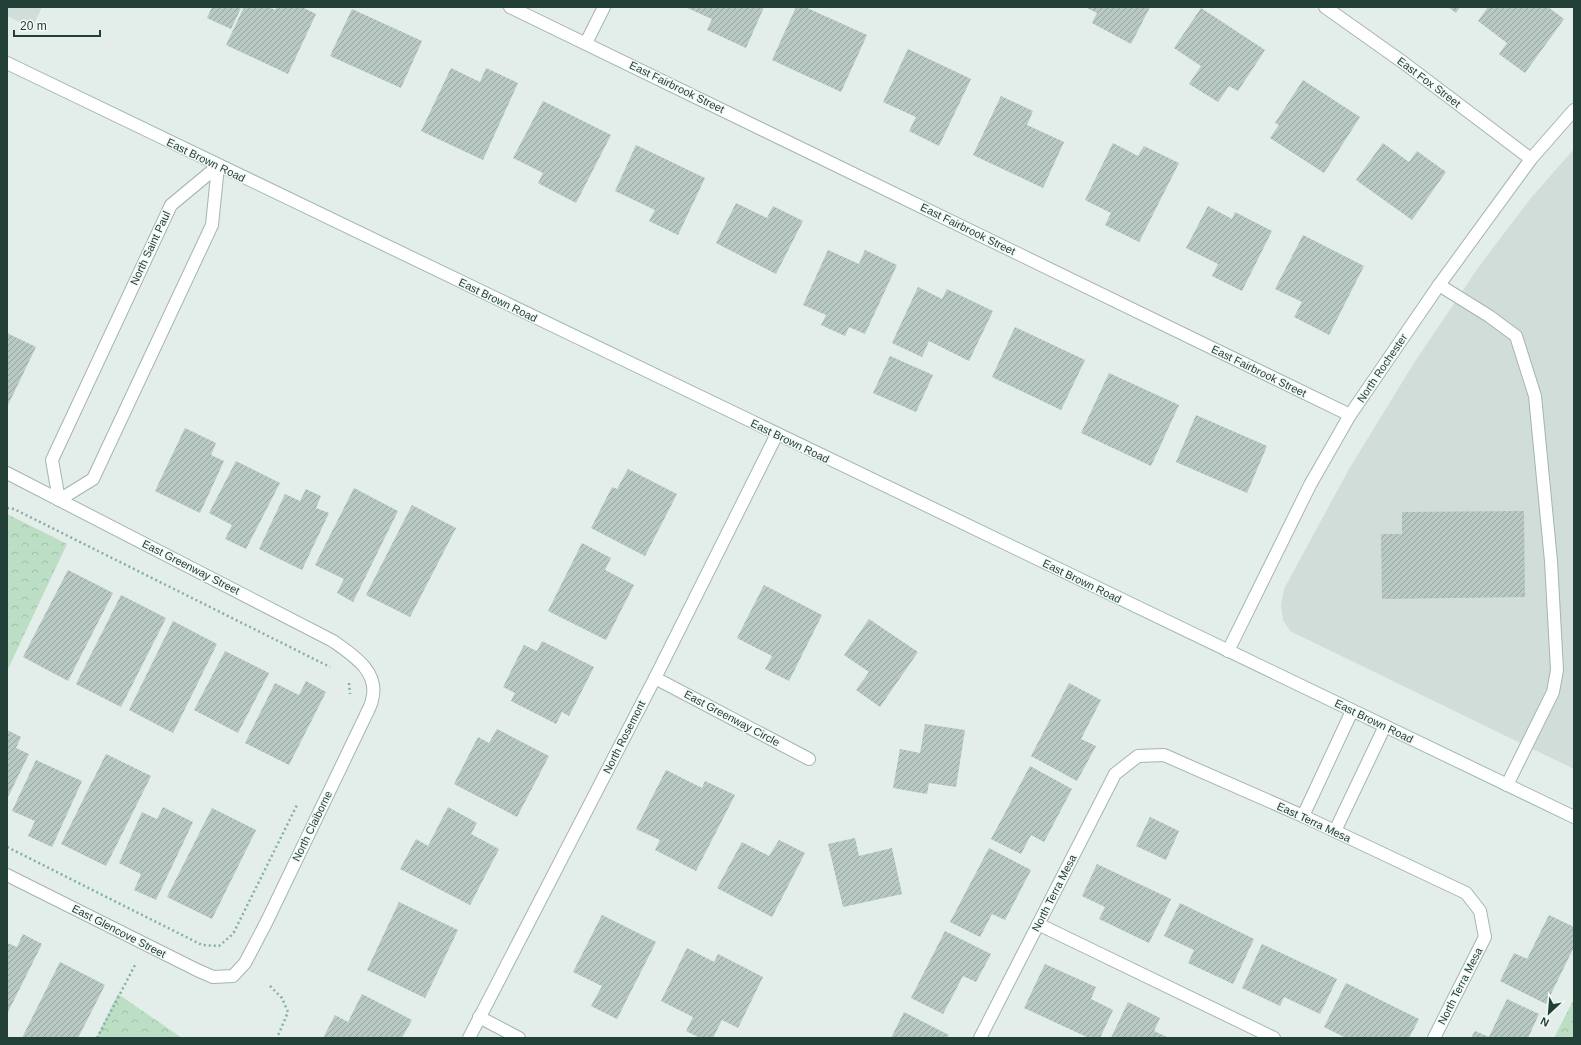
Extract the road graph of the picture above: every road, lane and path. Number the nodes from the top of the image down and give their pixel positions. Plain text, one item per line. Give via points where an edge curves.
1 (510, 7) edge
2 (604, 7) edge
3 (1325, 7) edge
4 (586, 43) junction
5 (7, 63) edge
6 (1574, 110) edge
7 (1531, 159) junction
8 (218, 166) junction
9 (1439, 285) junction
10 (1350, 415) junction
11 (777, 434) junction
12 (7, 473) edge
13 (58, 500) junction
14 (7, 508) edge
15 (1228, 651) junction
16 (331, 668) dead end
17 (368, 671) joint
18 (344, 677) dead end
19 (655, 678) junction
20 (350, 699) dead end
21 (1352, 711) junction
22 (1385, 726) junction
23 (1138, 756) joint
24 (809, 759) dead end
25 (1507, 785) junction
26 (300, 798) dead end
27 (1302, 816) junction
28 (1574, 817) edge
29 (1335, 832) junction
30 (7, 847) edge
31 (7, 875) edge
32 (1480, 911) joint
33 (1038, 924) junction
34 (135, 965) dead end
35 (233, 976) joint
36 (270, 986) dead end
37 (479, 1017) junction
38 (97, 1038) edge
39 (277, 1038) edge
40 (469, 1038) edge
41 (519, 1038) edge
42 (980, 1038) edge
43 (1274, 1038) edge
44 (1434, 1038) edge

1 - 4 street, East Fairbrook Street
2 - 4 street
3 - 7 street, East Fox Street
4 - 10 street, East Fairbrook Street
5 - 8 street, East Brown Road
6 - 7 street, North Rochester
7 - 9 street, North Rochester
8 - 11 street, East Brown Road
8 - 13 street via 212,225 93,479
8 - 13 street, North Saint Paul via 171,205 52,460
9 - 10 street, North Rochester
9 - 25 street via 1516,336 1535,396 1551,561 1557,670 1553,692
10 - 15 street, North Rochester via 1310,486
11 - 15 street, East Brown Road
11 - 19 street, North Rosemont
12 - 13 street, East Greenway Street
13 - 17 street, East Greenway Street via 333,641 354,656
14 - 16 path via 14,508
15 - 21 street, East Brown Road
17 - 35 street, North Claiborne via 373,684 372,699 245,963
18 - 20 path via 349,683
19 - 24 street, East Greenway Circle
19 - 37 street, North Rosemont
21 - 22 street, East Brown Road
21 - 27 street
22 - 25 street, East Brown Road
22 - 29 street
23 - 27 street, East Terra Mesa via 1164,755
23 - 33 street, North Terra Mesa via 1115,774
25 - 28 street, East Brown Road
26 - 30 path via 233,934 219,946 202,945
27 - 29 street, East Terra Mesa
29 - 32 street, East Terra Mesa via 1466,893
31 - 35 street, East Glencove Street via 197,970 213,977
32 - 44 street, North Terra Mesa via 1485,938
33 - 42 street, North Terra Mesa
33 - 43 street
34 - 38 path
36 - 39 path via 282,998 288,1012
37 - 40 street, North Rosemont
37 - 41 street

